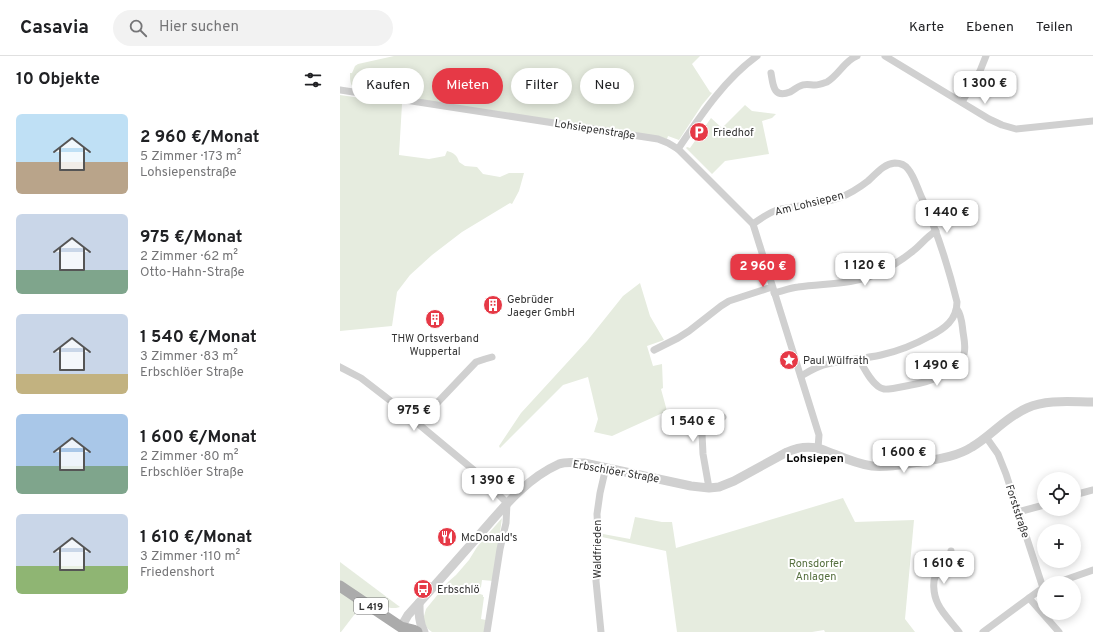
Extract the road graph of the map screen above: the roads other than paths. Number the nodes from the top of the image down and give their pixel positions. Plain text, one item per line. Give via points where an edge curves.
1 (757, 56) edge
2 (857, 56) edge
3 (885, 56) edge
4 (986, 56) edge
5 (771, 73) dead end
6 (340, 90) edge
7 (962, 102) junction
8 (1093, 121) edge
9 (678, 148) junction
10 (753, 224) junction
11 (936, 231) junction
12 (773, 290) junction
13 (957, 309) junction
14 (654, 350) dead end
15 (492, 357) dead end
16 (859, 359) junction
17 (340, 367) edge
18 (801, 376) junction
19 (1093, 402) edge
20 (723, 417) dead end
21 (418, 423) junction
22 (986, 437) junction
23 (818, 448) junction
24 (606, 467) junction
25 (709, 488) junction
26 (1093, 490) edge
27 (1081, 494) edge
28 (507, 503) junction
29 (1037, 507) edge
30 (1018, 512) junction
31 (951, 551) dead end
32 (1093, 570) edge
33 (1039, 576) edge
34 (1076, 576) edge
35 (340, 586) edge
36 (1037, 592) edge
37 (1029, 598) junction
38 (419, 603) junction
39 (401, 630) edge
40 (987, 631) edge
41 (417, 632) edge
42 (424, 632) edge
43 (487, 632) edge
44 (601, 632) edge
45 (960, 632) edge
46 (1059, 632) edge

1 - 9 street via 712,100
2 - 5 street via 828,81 819,85 802,85 784,94 774,90
3 - 7 street
4 - 7 street
6 - 9 street, Lohsiepenstraße via 658,139
7 - 8 street via 1002,125 1016,129
9 - 10 street, Lohsiepenstraße
10 - 11 street, Am Lohsiepen via 777,210 838,198 854,191 887,165 898,163 908,168
10 - 12 street, Lohsiepenstraße
11 - 12 street via 896,264 875,275 852,281
11 - 13 street, Am Lohsiepen via 953,286
12 - 14 street via 729,301 689,331
12 - 18 street, Lohsiepenstraße
13 - 16 street via 945,328 919,342 903,349
13 - 16 street, Am Lohsiepen via 962,325 964,353 955,368 945,374 919,384 884,389 875,384
15 - 21 street via 476,362
16 - 18 street via 823,365
17 - 21 street via 361,378
18 - 23 street, Lohsiepenstraße via 819,435
19 - 22 street, Erbschlöer Straße via 1050,402 1031,406 1011,417
20 - 25 street via 702,434
21 - 28 street via 476,472
22 - 23 street, Erbschlöer Straße via 957,455 890,466 861,464
22 - 30 street, Forststraße via 998,454
23 - 25 street, Erbschlöer Straße via 794,449 734,481
24 - 25 street, Erbschlöer Straße
24 - 28 street, Erbschlöer Straße via 561,463 532,480
24 - 44 street, Waldfrieden via 597,514 596,581
26 - 27 street
28 - 38 street, Erbschlöer Straße
28 - 43 street via 506,523
29 - 30 street
30 - 33 street, Forststraße
31 - 45 street via 952,569 938,572 934,580 935,595 938,605
32 - 34 street
35 - 39 main road, L 419
36 - 37 street
37 - 40 street
37 - 46 street
38 - 39 street, Erbschlöer Straße via 408,615
38 - 42 street via 420,625
39 - 41 main road, L 419

